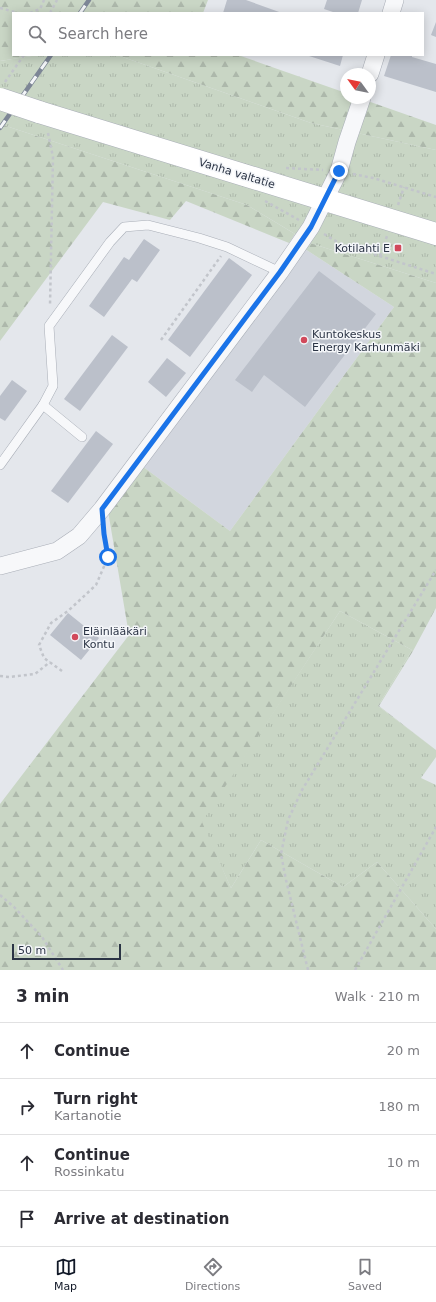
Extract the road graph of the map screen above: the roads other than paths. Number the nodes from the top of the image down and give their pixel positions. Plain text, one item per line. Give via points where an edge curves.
1 (395, 0) edge
2 (391, 12) edge
3 (376, 56) edge
4 (372, 68) edge
5 (2, 92) edge
6 (360, 104) edge
7 (325, 199) junction
8 (436, 234) edge
9 (280, 272) junction
10 (43, 405) junction
11 (82, 437) dead end
12 (0, 465) edge
13 (0, 566) edge

1 - 2 street
3 - 4 street
5 - 7 main road, Vanha valtatie, bridge via 43,120
6 - 7 street via 339,171
7 - 8 main road, Vanha valtatie
7 - 9 street via 311,227
9 - 10 lane via 227,247 199,238 148,225 124,227 110,242 49,326 53,386
9 - 13 street via 79,536 57,551
10 - 11 lane
10 - 12 lane

